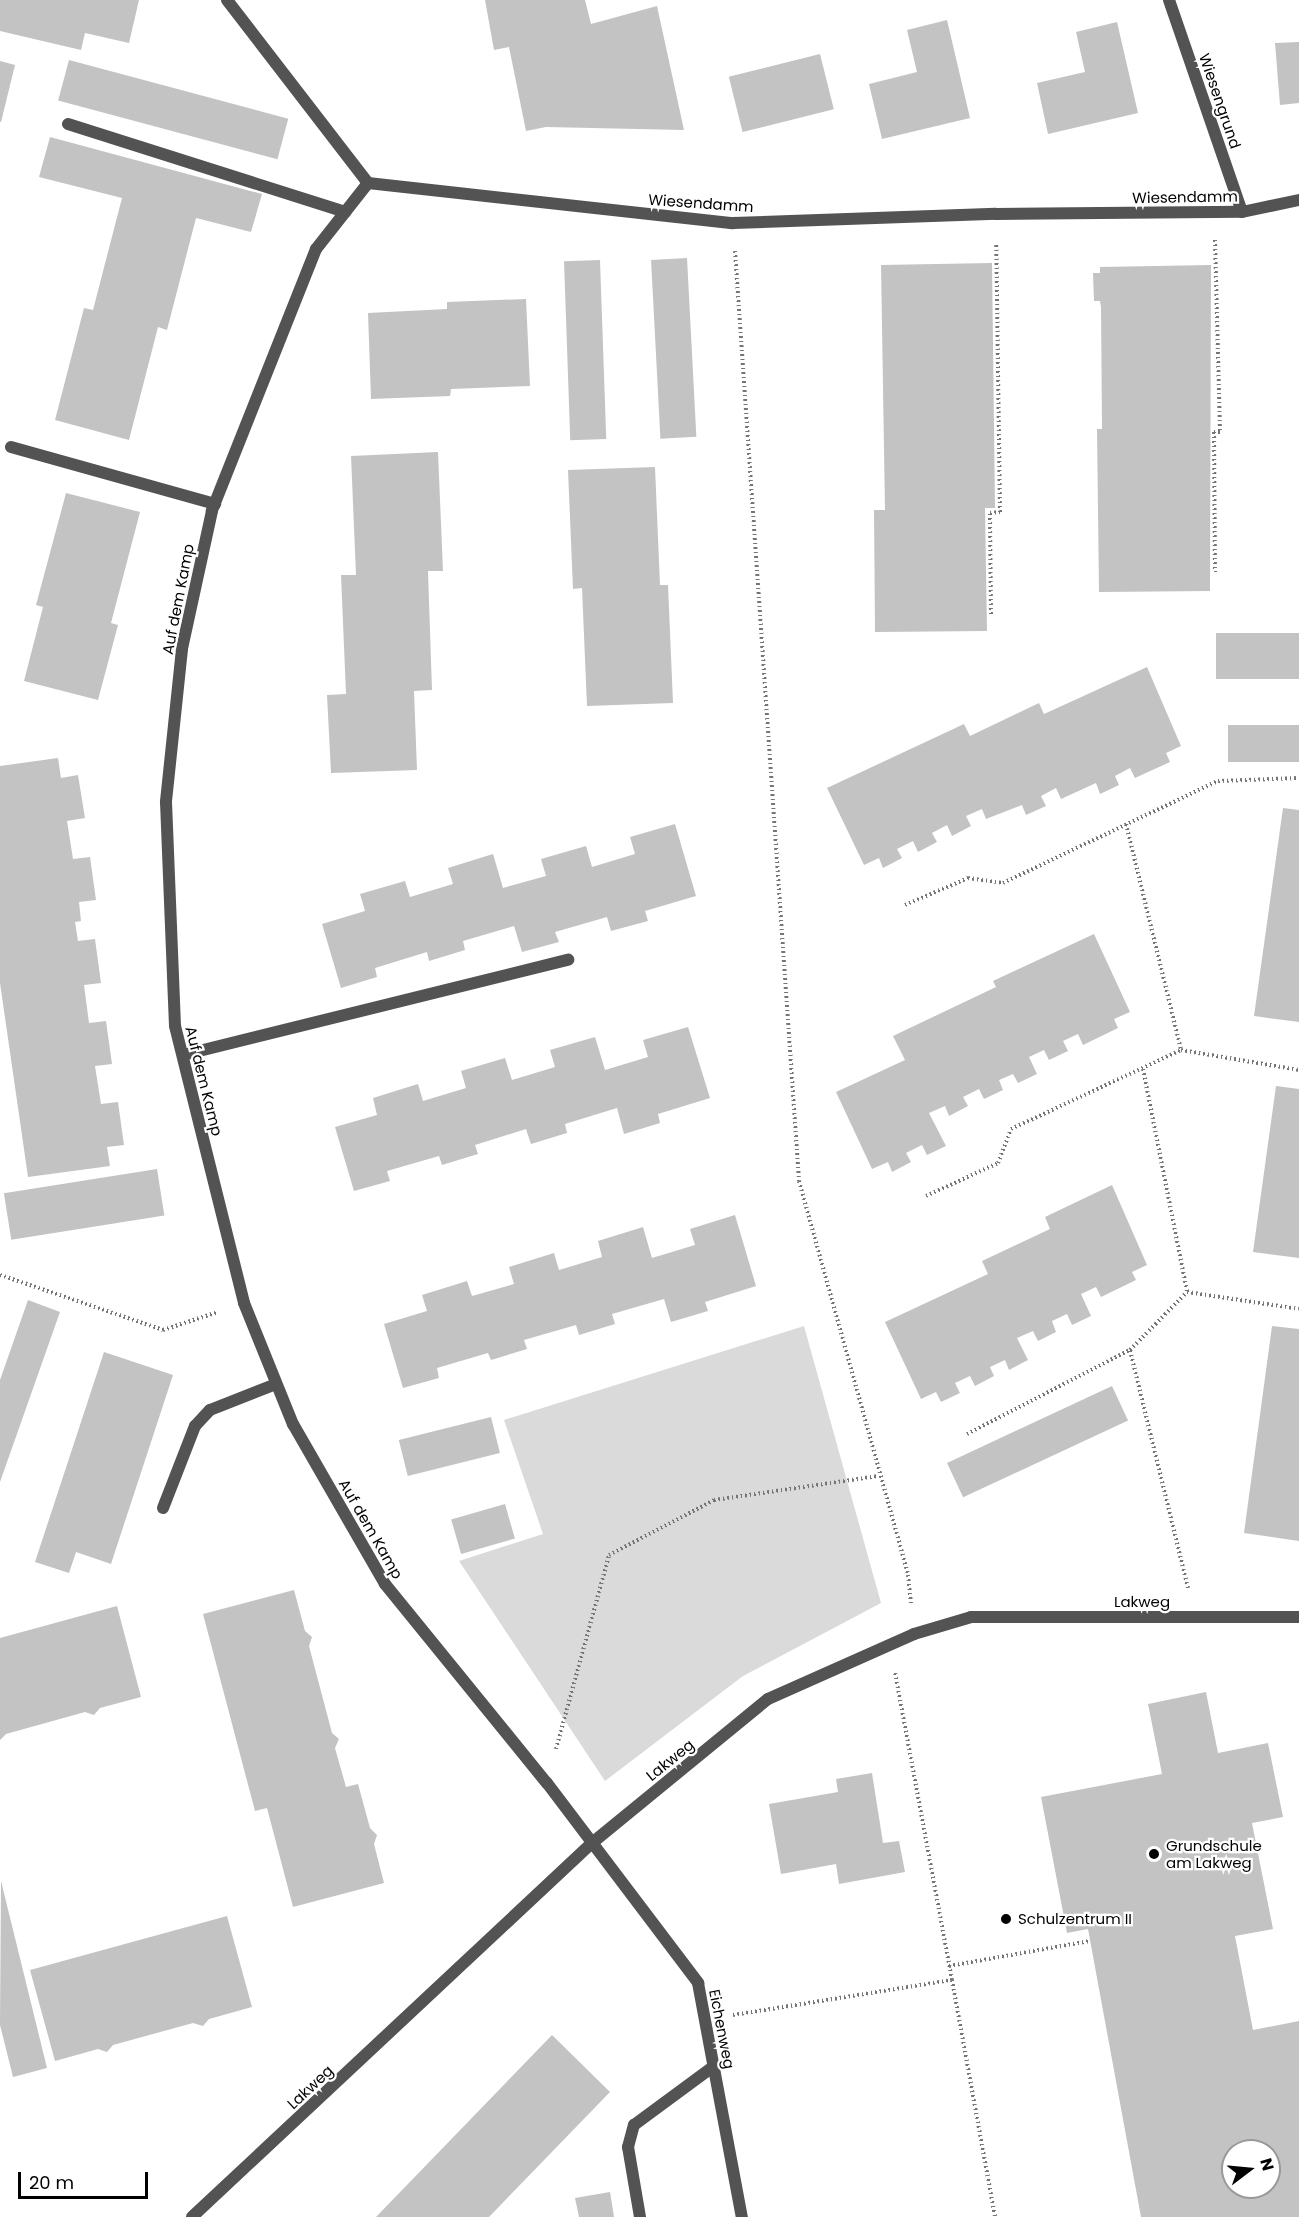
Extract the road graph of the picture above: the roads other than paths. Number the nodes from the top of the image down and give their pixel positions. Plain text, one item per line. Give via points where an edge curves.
1 (227, 0) edge
2 (1169, 0) edge
3 (68, 124) dead end
4 (368, 183) junction
5 (1299, 200) edge
6 (345, 212) junction
7 (1242, 212) junction
8 (11, 447) dead end
9 (215, 504) junction
10 (568, 960) dead end
11 (183, 1055) junction
12 (276, 1384) junction
13 (163, 1508) dead end
14 (1299, 1617) edge
15 (592, 1843) junction
16 (714, 2066) junction
17 (192, 2217) edge
18 (640, 2217) edge
19 (742, 2217) edge

1 - 4 street
2 - 7 street, Wiesengrund
3 - 6 street
4 - 6 street, Auf dem Kamp
4 - 7 street, Wiesendamm via 733,223 996,214
5 - 7 street, Wiesendamm
6 - 9 street, Auf dem Kamp via 316,249
8 - 9 street
9 - 11 street, Auf dem Kamp via 182,649 166,802 175,1026
10 - 11 street
11 - 12 street, Auf dem Kamp via 244,1303
12 - 13 street via 210,1410 195,1426
12 - 15 street, Auf dem Kamp via 293,1425 385,1584
14 - 15 street, Lakweg via 971,1617 914,1634 768,1699
15 - 16 street, Eichenweg via 698,1983
15 - 17 street, Lakweg
16 - 18 street via 634,2125 628,2147
16 - 19 street, Eichenweg

